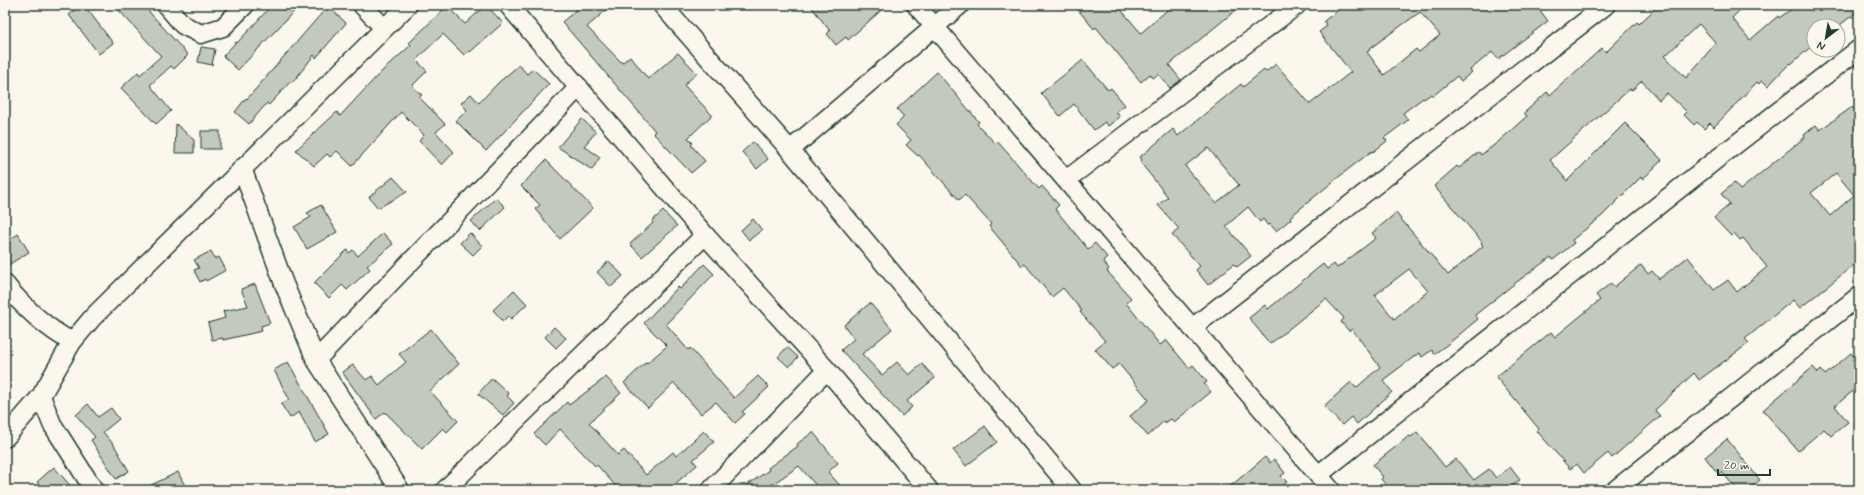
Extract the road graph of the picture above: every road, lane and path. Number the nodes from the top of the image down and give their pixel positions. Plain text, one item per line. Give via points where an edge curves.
1 (166, 5) edge
2 (245, 5) edge
3 (362, 5) edge
4 (408, 5) edge
5 (508, 5) edge
6 (662, 5) edge
7 (916, 5) edge
8 (960, 5) edge
9 (1297, 5) edge
10 (1606, 5) edge
11 (934, 26) junction
12 (384, 28) junction
13 (1859, 49) edge
14 (579, 87) junction
15 (790, 150) junction
16 (242, 168) junction
17 (1066, 180) junction
18 (705, 235) junction
19 (5, 284) edge
20 (1859, 296) edge
21 (1192, 328) junction
22 (72, 342) junction
23 (316, 360) junction
24 (827, 370) junction
25 (40, 396) junction
26 (5, 436) edge
27 (1318, 475) junction
28 (94, 490) edge
29 (400, 490) edge
30 (445, 490) edge
31 (711, 490) edge
32 (929, 490) edge
33 (1072, 490) edge
34 (1331, 490) edge
35 (1615, 490) edge

1 - 2 street via 183,25 202,34 223,27
3 - 12 street
4 - 12 street
5 - 14 street
6 - 15 street
7 - 11 street
8 - 11 street
9 - 17 street
10 - 21 street
11 - 15 street
11 - 17 street
12 - 16 street
13 - 27 street
14 - 18 street
14 - 23 street
15 - 33 street
16 - 22 street via 93,317
16 - 23 street via 284,284
17 - 21 street
18 - 24 street
18 - 30 street
19 - 22 street via 34,316 55,333
20 - 35 street
21 - 27 street
22 - 25 street
23 - 29 street
24 - 31 street
24 - 32 street
25 - 26 street
25 - 28 street via 52,424
27 - 34 street

